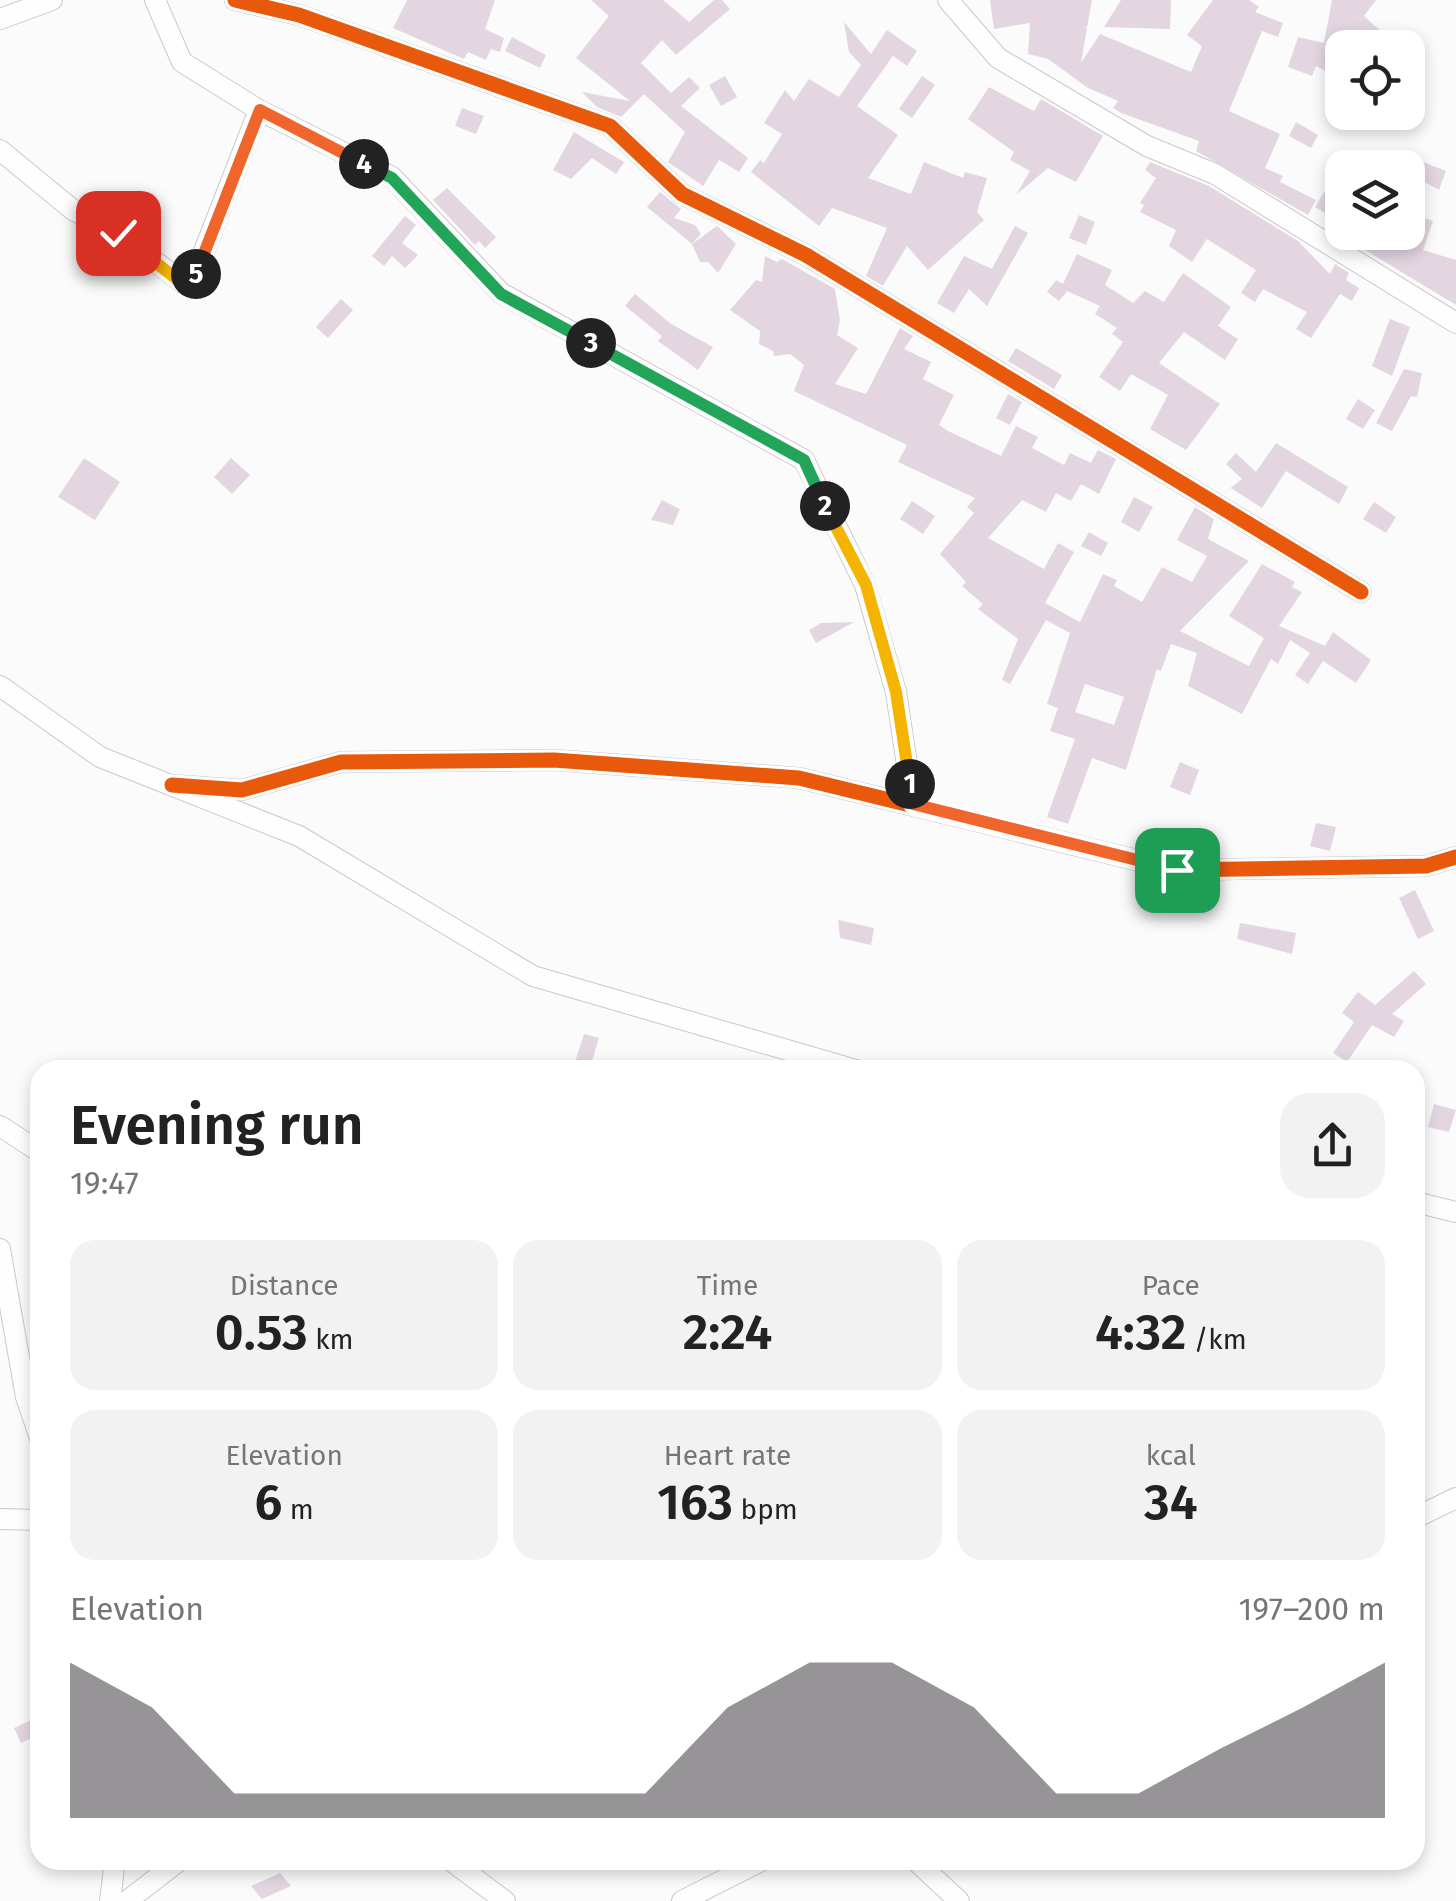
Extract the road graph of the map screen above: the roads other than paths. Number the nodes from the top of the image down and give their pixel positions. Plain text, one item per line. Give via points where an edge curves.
1 (52, 0) edge
2 (156, 0) edge
3 (235, 0) edge
4 (948, 0) edge
5 (0, 19) edge
6 (260, 110) junction
7 (0, 150) edge
8 (1456, 323) edge
9 (1361, 592) dead end
10 (0, 686) edge
11 (172, 785) junction
12 (913, 804) junction
13 (1456, 858) edge
14 (821, 1060) edge
15 (0, 1126) edge
16 (30, 1146) edge
17 (1425, 1204) edge
18 (1456, 1212) edge
19 (0, 1250) edge
20 (30, 1409) edge
21 (1456, 1498) edge
22 (1425, 1513) edge
23 (0, 1520) edge
24 (30, 1520) edge
25 (113, 1870) edge
26 (167, 1870) edge
27 (463, 1870) edge
28 (743, 1870) edge
29 (925, 1870) edge
30 (110, 1901) edge
31 (127, 1901) edge
32 (505, 1901) edge
33 (682, 1901) edge
34 (958, 1901) edge

1 - 5 street
2 - 6 street via 182,62
3 - 9 street via 299,15 610,126 682,194 806,255
4 - 8 street via 998,58 1147,146 1215,174
6 - 7 street via 194,278 183,284 118,233 72,210
6 - 12 street via 392,178 501,294 804,460 866,585 896,692
10 - 11 street via 100,757
11 - 12 street via 242,790 341,762 554,760 800,778
11 - 14 street via 299,836 544,980
12 - 13 street via 1177,870 1426,866
15 - 16 street
17 - 18 street
19 - 20 street
21 - 22 street
23 - 24 street
25 - 30 street
26 - 31 street
27 - 32 street
28 - 33 street
29 - 34 street

